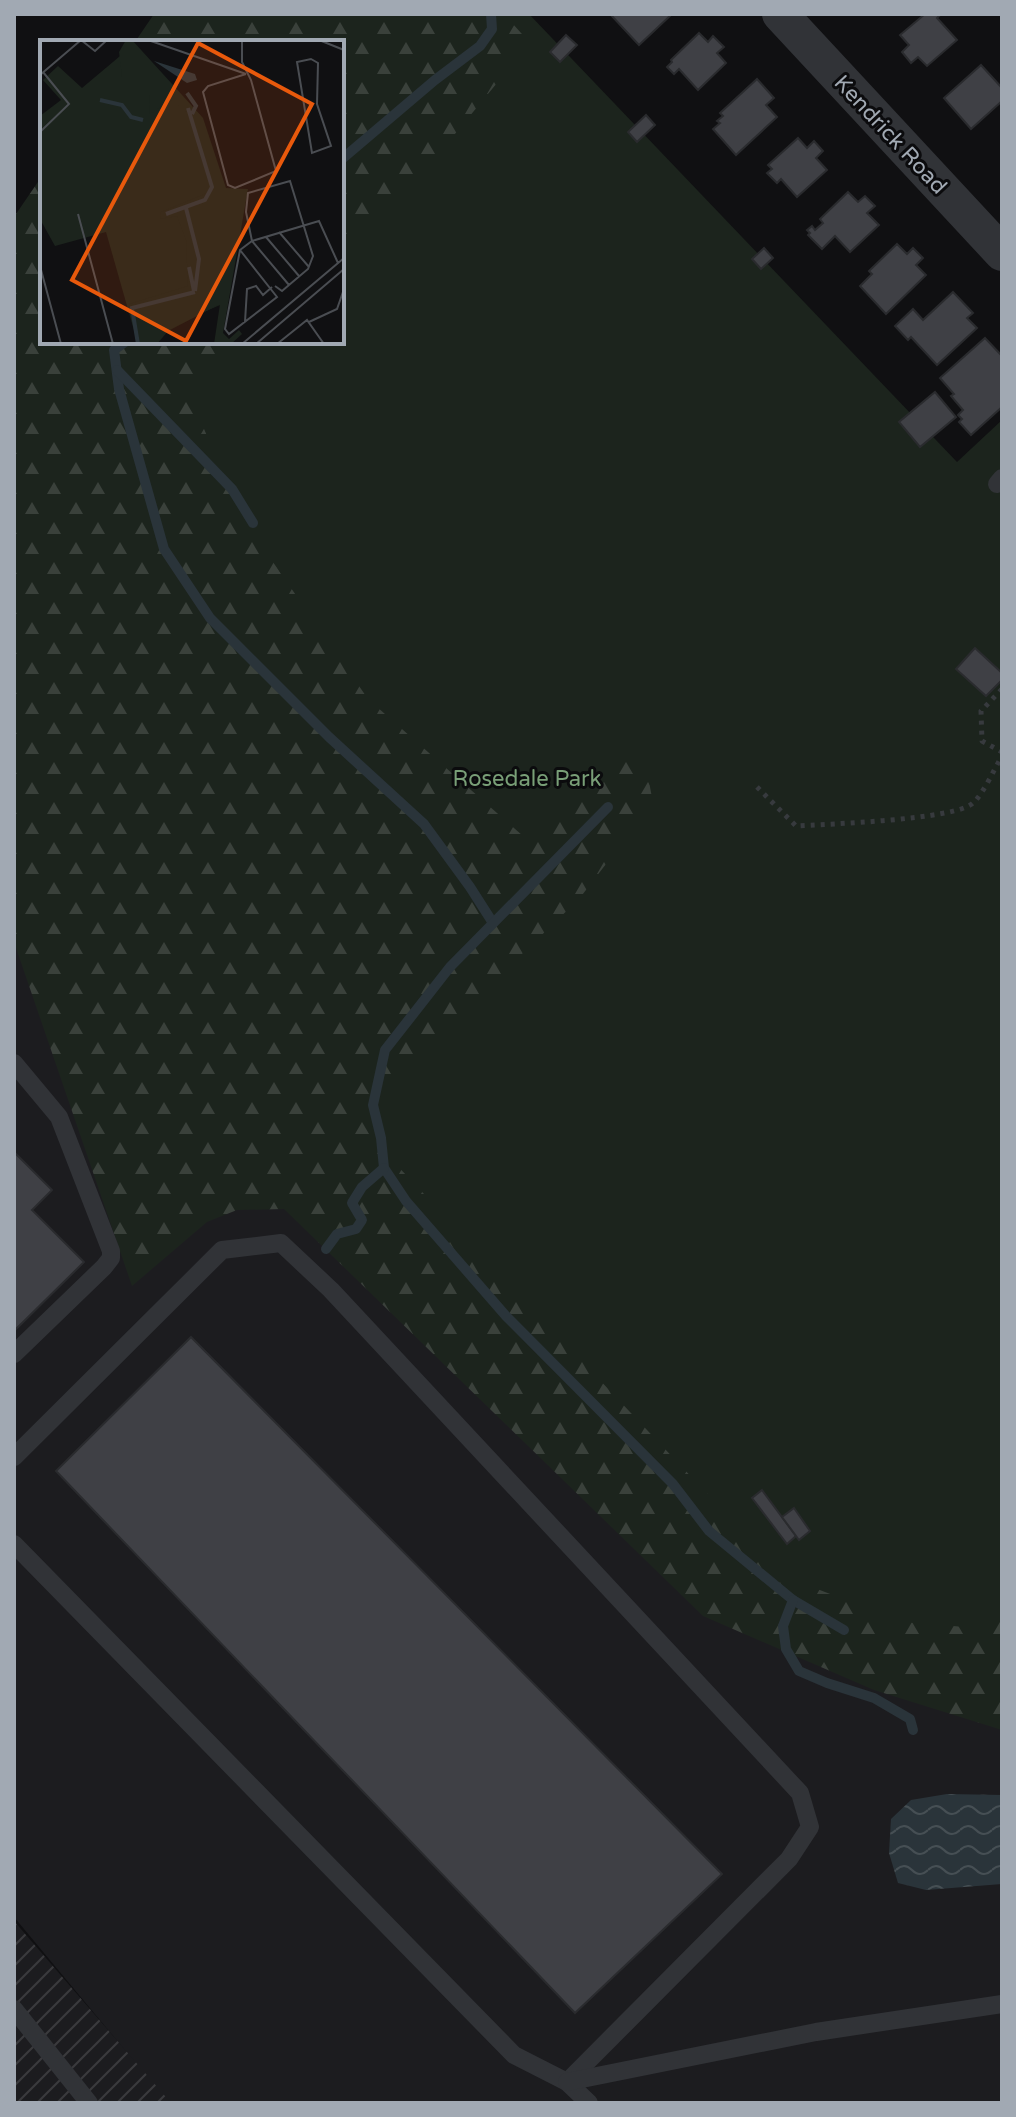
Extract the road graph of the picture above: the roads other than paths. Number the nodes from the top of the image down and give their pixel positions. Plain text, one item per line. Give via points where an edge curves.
1 (780, 14) edge
2 (1002, 253) edge
3 (14, 1063) edge
4 (14, 1354) edge
5 (14, 1457) edge
6 (14, 1544) edge
7 (1002, 2004) edge
8 (14, 2009) edge
9 (567, 2082) junction
10 (89, 2103) edge
11 (589, 2103) edge

1 - 2 street, Kendrick Road
3 - 4 lane via 59,1117 111,1251 104,1267
5 - 9 lane via 222,1250 281,1243 331,1290 800,1793 810,1827 789,1859
6 - 9 lane via 514,2055
7 - 9 lane via 816,2032
8 - 10 lane
9 - 11 lane

